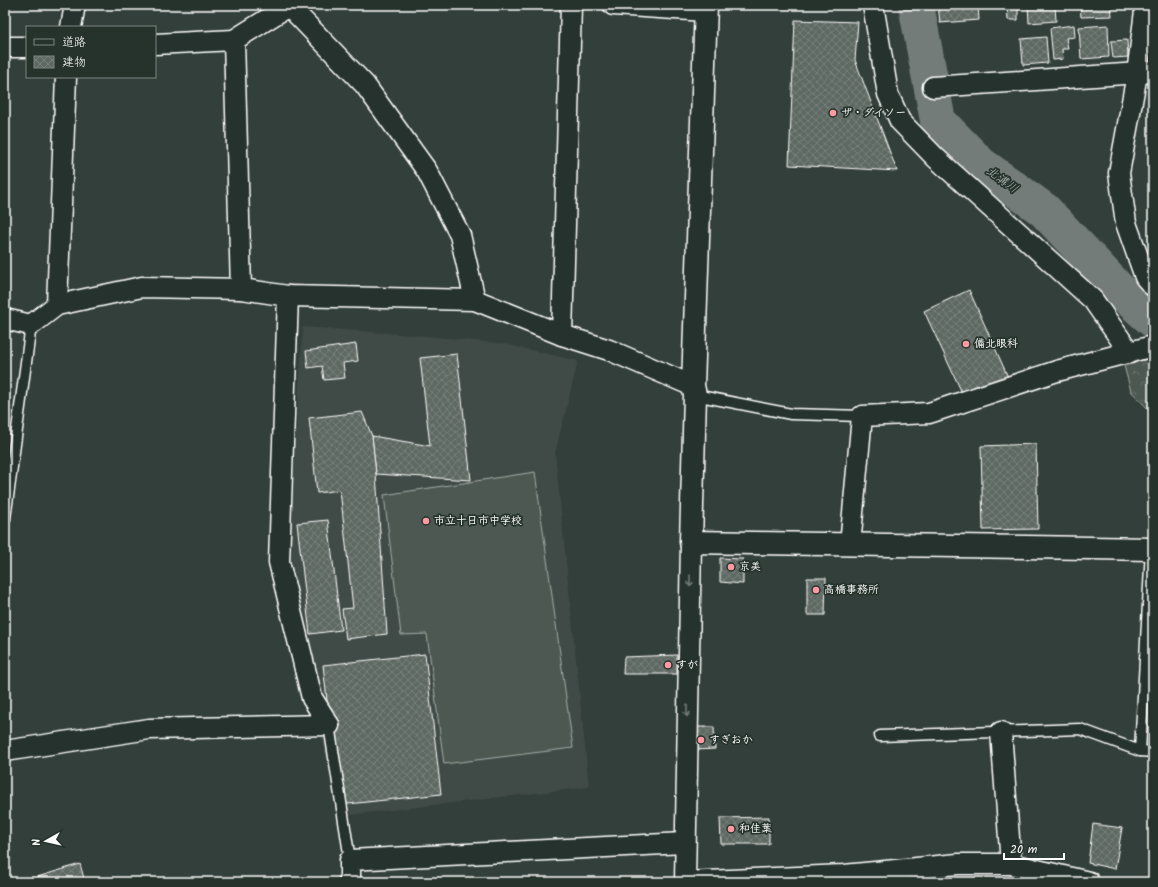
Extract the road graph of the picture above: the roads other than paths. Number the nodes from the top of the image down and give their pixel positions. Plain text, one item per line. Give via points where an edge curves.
1 (75, 5) edge
2 (289, 5) edge
3 (571, 5) edge
4 (613, 5) edge
5 (874, 5) edge
6 (1144, 5) edge
7 (706, 8) edge
8 (71, 26) edge
9 (234, 40) junction
10 (156, 44) edge
11 (5, 47) edge
12 (26, 48) edge
13 (1145, 73) edge
14 (66, 78) edge
15 (933, 87) dead end
16 (1153, 286) edge
17 (241, 289) junction
18 (288, 296) junction
19 (475, 300) junction
20 (57, 306) junction
21 (5, 319) edge
22 (31, 325) junction
23 (562, 335) junction
24 (1153, 346) edge
25 (1130, 353) junction
26 (694, 390) junction
27 (862, 416) junction
28 (5, 519) edge
29 (691, 542) junction
30 (850, 545) junction
31 (1152, 549) edge
32 (329, 726) junction
33 (1000, 732) junction
34 (880, 736) dead end
35 (5, 751) edge
36 (1140, 751) junction
37 (1153, 752) edge
38 (684, 843) junction
39 (350, 860) junction
40 (1011, 864) junction
41 (845, 879) edge
42 (350, 882) edge
43 (685, 882) edge
44 (1090, 882) edge

1 - 8 street
2 - 9 street
2 - 19 street via 364,85 427,171 460,235
3 - 23 street
4 - 7 street
5 - 25 street via 888,94 900,121 936,158 1093,300
6 - 13 street
7 - 26 street
9 - 10 street
9 - 17 street
11 - 12 street
13 - 15 street
13 - 16 street via 1119,173 1126,223 1145,277
14 - 20 street
17 - 18 street
17 - 20 street via 142,287
18 - 19 street
18 - 32 street via 280,562 312,698
19 - 23 street
20 - 22 street
21 - 22 street
22 - 28 lane
23 - 26 street via 609,350
24 - 25 street
25 - 27 street via 1057,371 930,413
26 - 27 lane via 791,414
26 - 29 street
27 - 30 street
29 - 30 street
29 -> 38 street
30 - 31 street
31 - 36 lane
32 - 35 street via 149,728
32 - 39 lane
33 - 34 lane
33 - 36 lane via 1080,729
33 - 40 street
36 - 37 lane
38 - 39 street
38 - 43 street
39 - 42 street
40 - 41 street via 958,864
40 - 44 street
41 - 43 street

